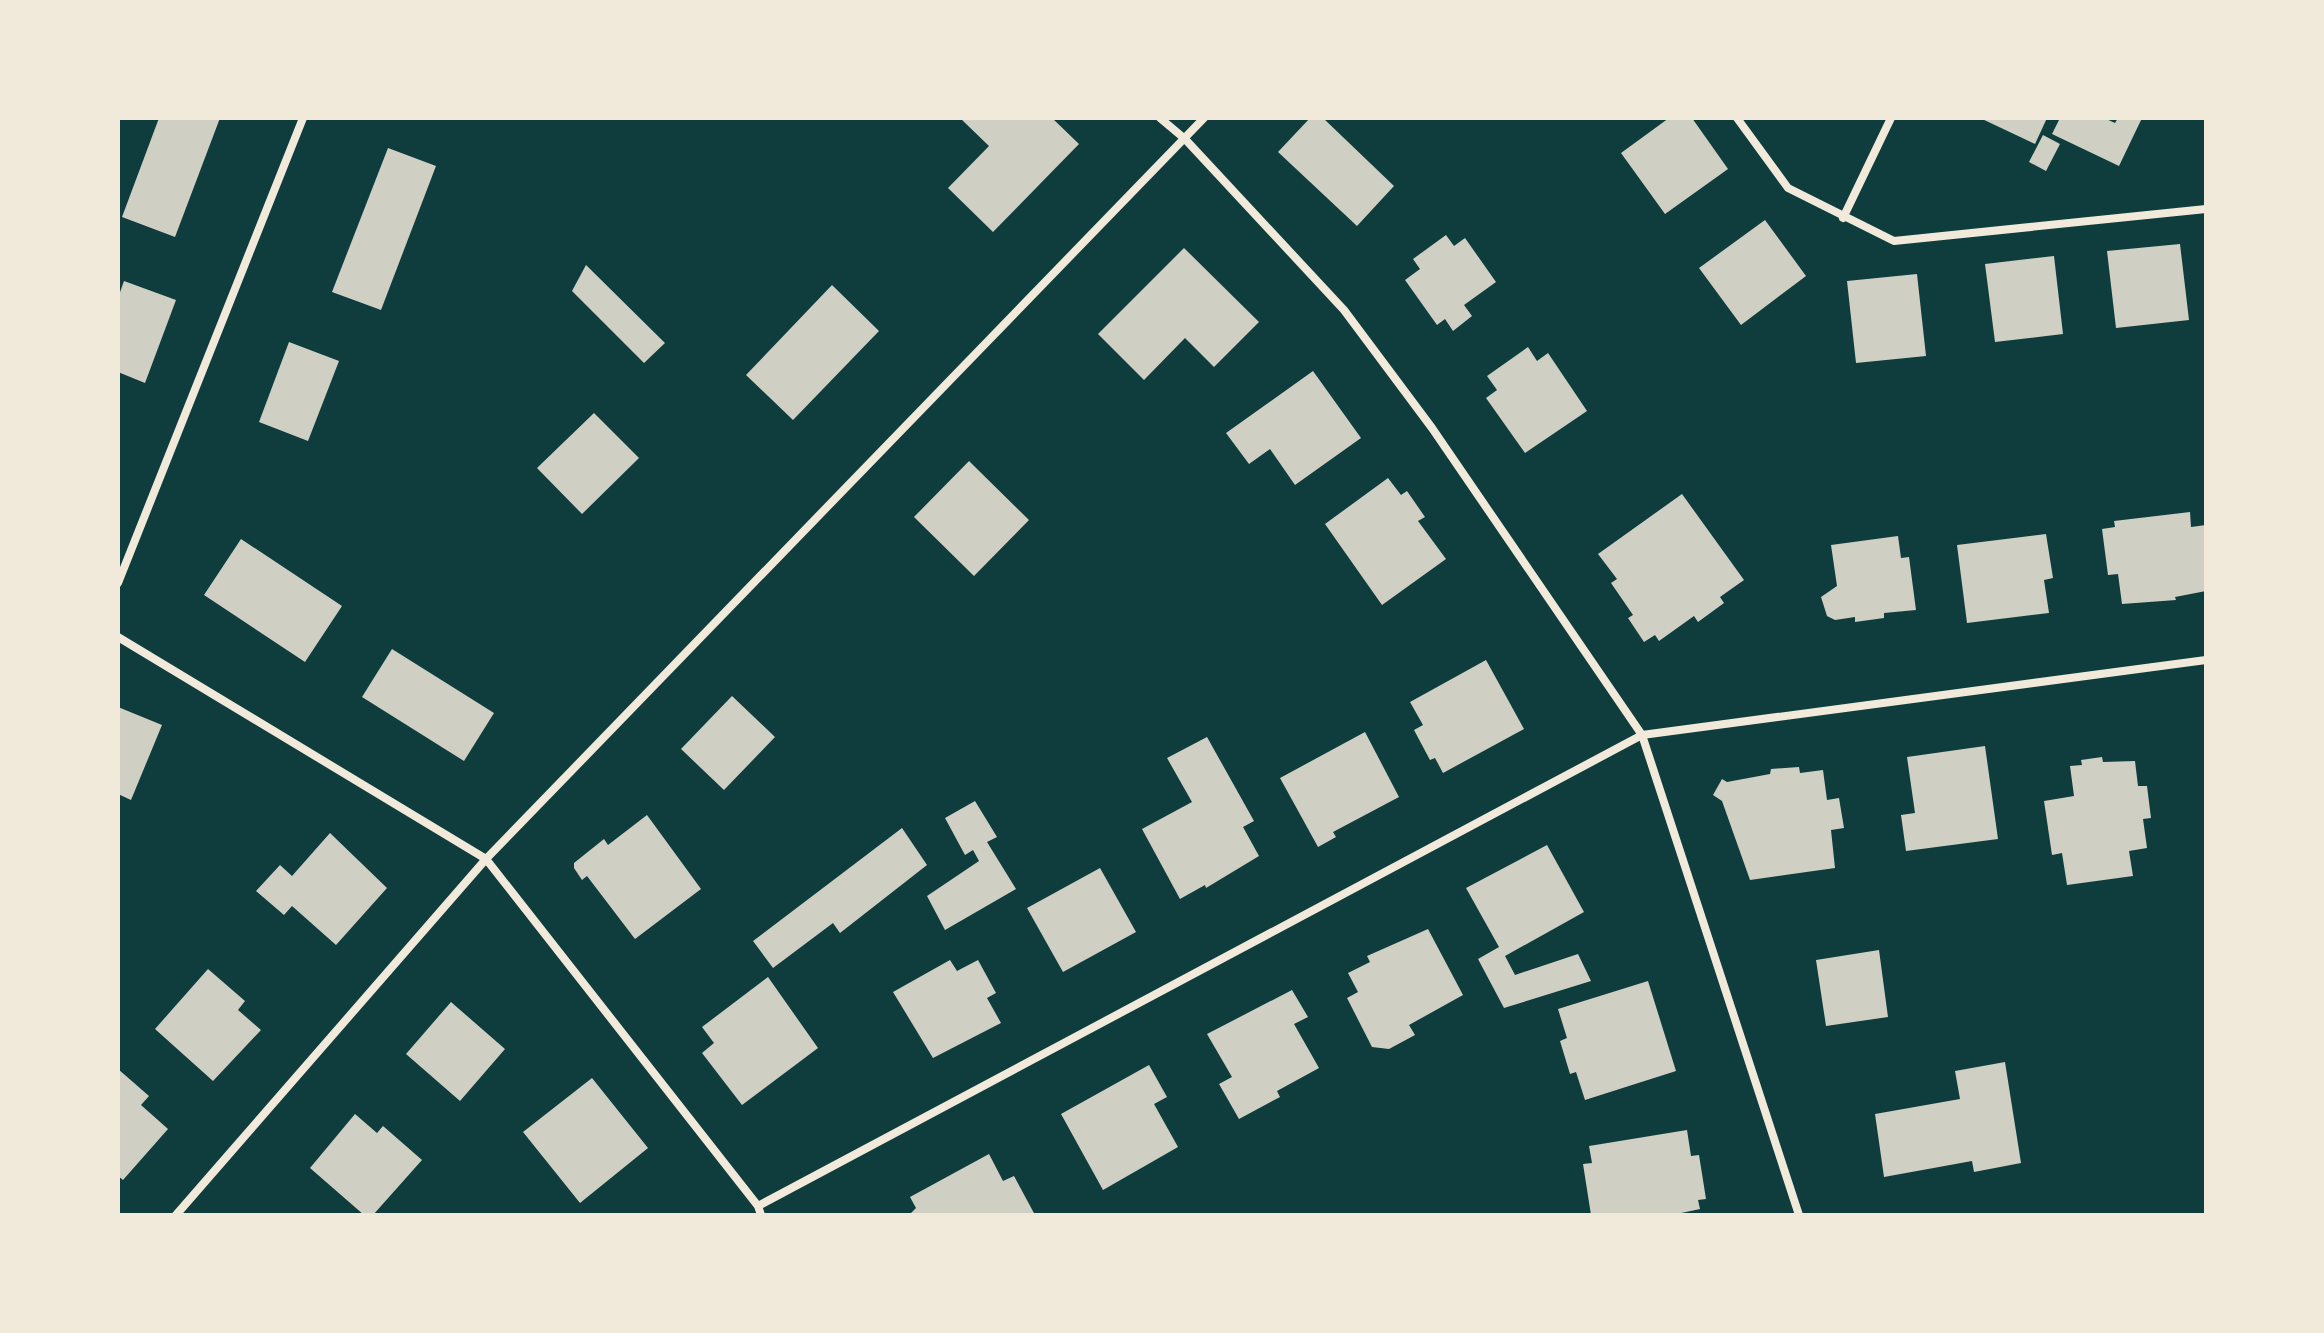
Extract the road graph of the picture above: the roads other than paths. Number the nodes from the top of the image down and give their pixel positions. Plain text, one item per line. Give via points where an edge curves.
1 (303, 118) edge
2 (1160, 118) edge
3 (1204, 118) edge
4 (1737, 118) edge
5 (1891, 118) edge
6 (1185, 139) junction
7 (2206, 209) edge
8 (1843, 218) junction
9 (118, 583) edge
10 (118, 637) edge
11 (2206, 660) edge
12 (1642, 735) junction
13 (486, 859) junction
14 (760, 1211) edge
15 (176, 1215) edge
16 (1799, 1215) edge

1 - 9 street
2 - 6 street
3 - 6 street
4 - 8 street via 1788,188
5 - 8 street
6 - 12 street via 1344,310 1432,428
6 - 13 street
7 - 8 street via 1894,241
10 - 13 street
11 - 12 street
12 - 14 street
12 - 16 street
13 - 14 street
13 - 15 street

